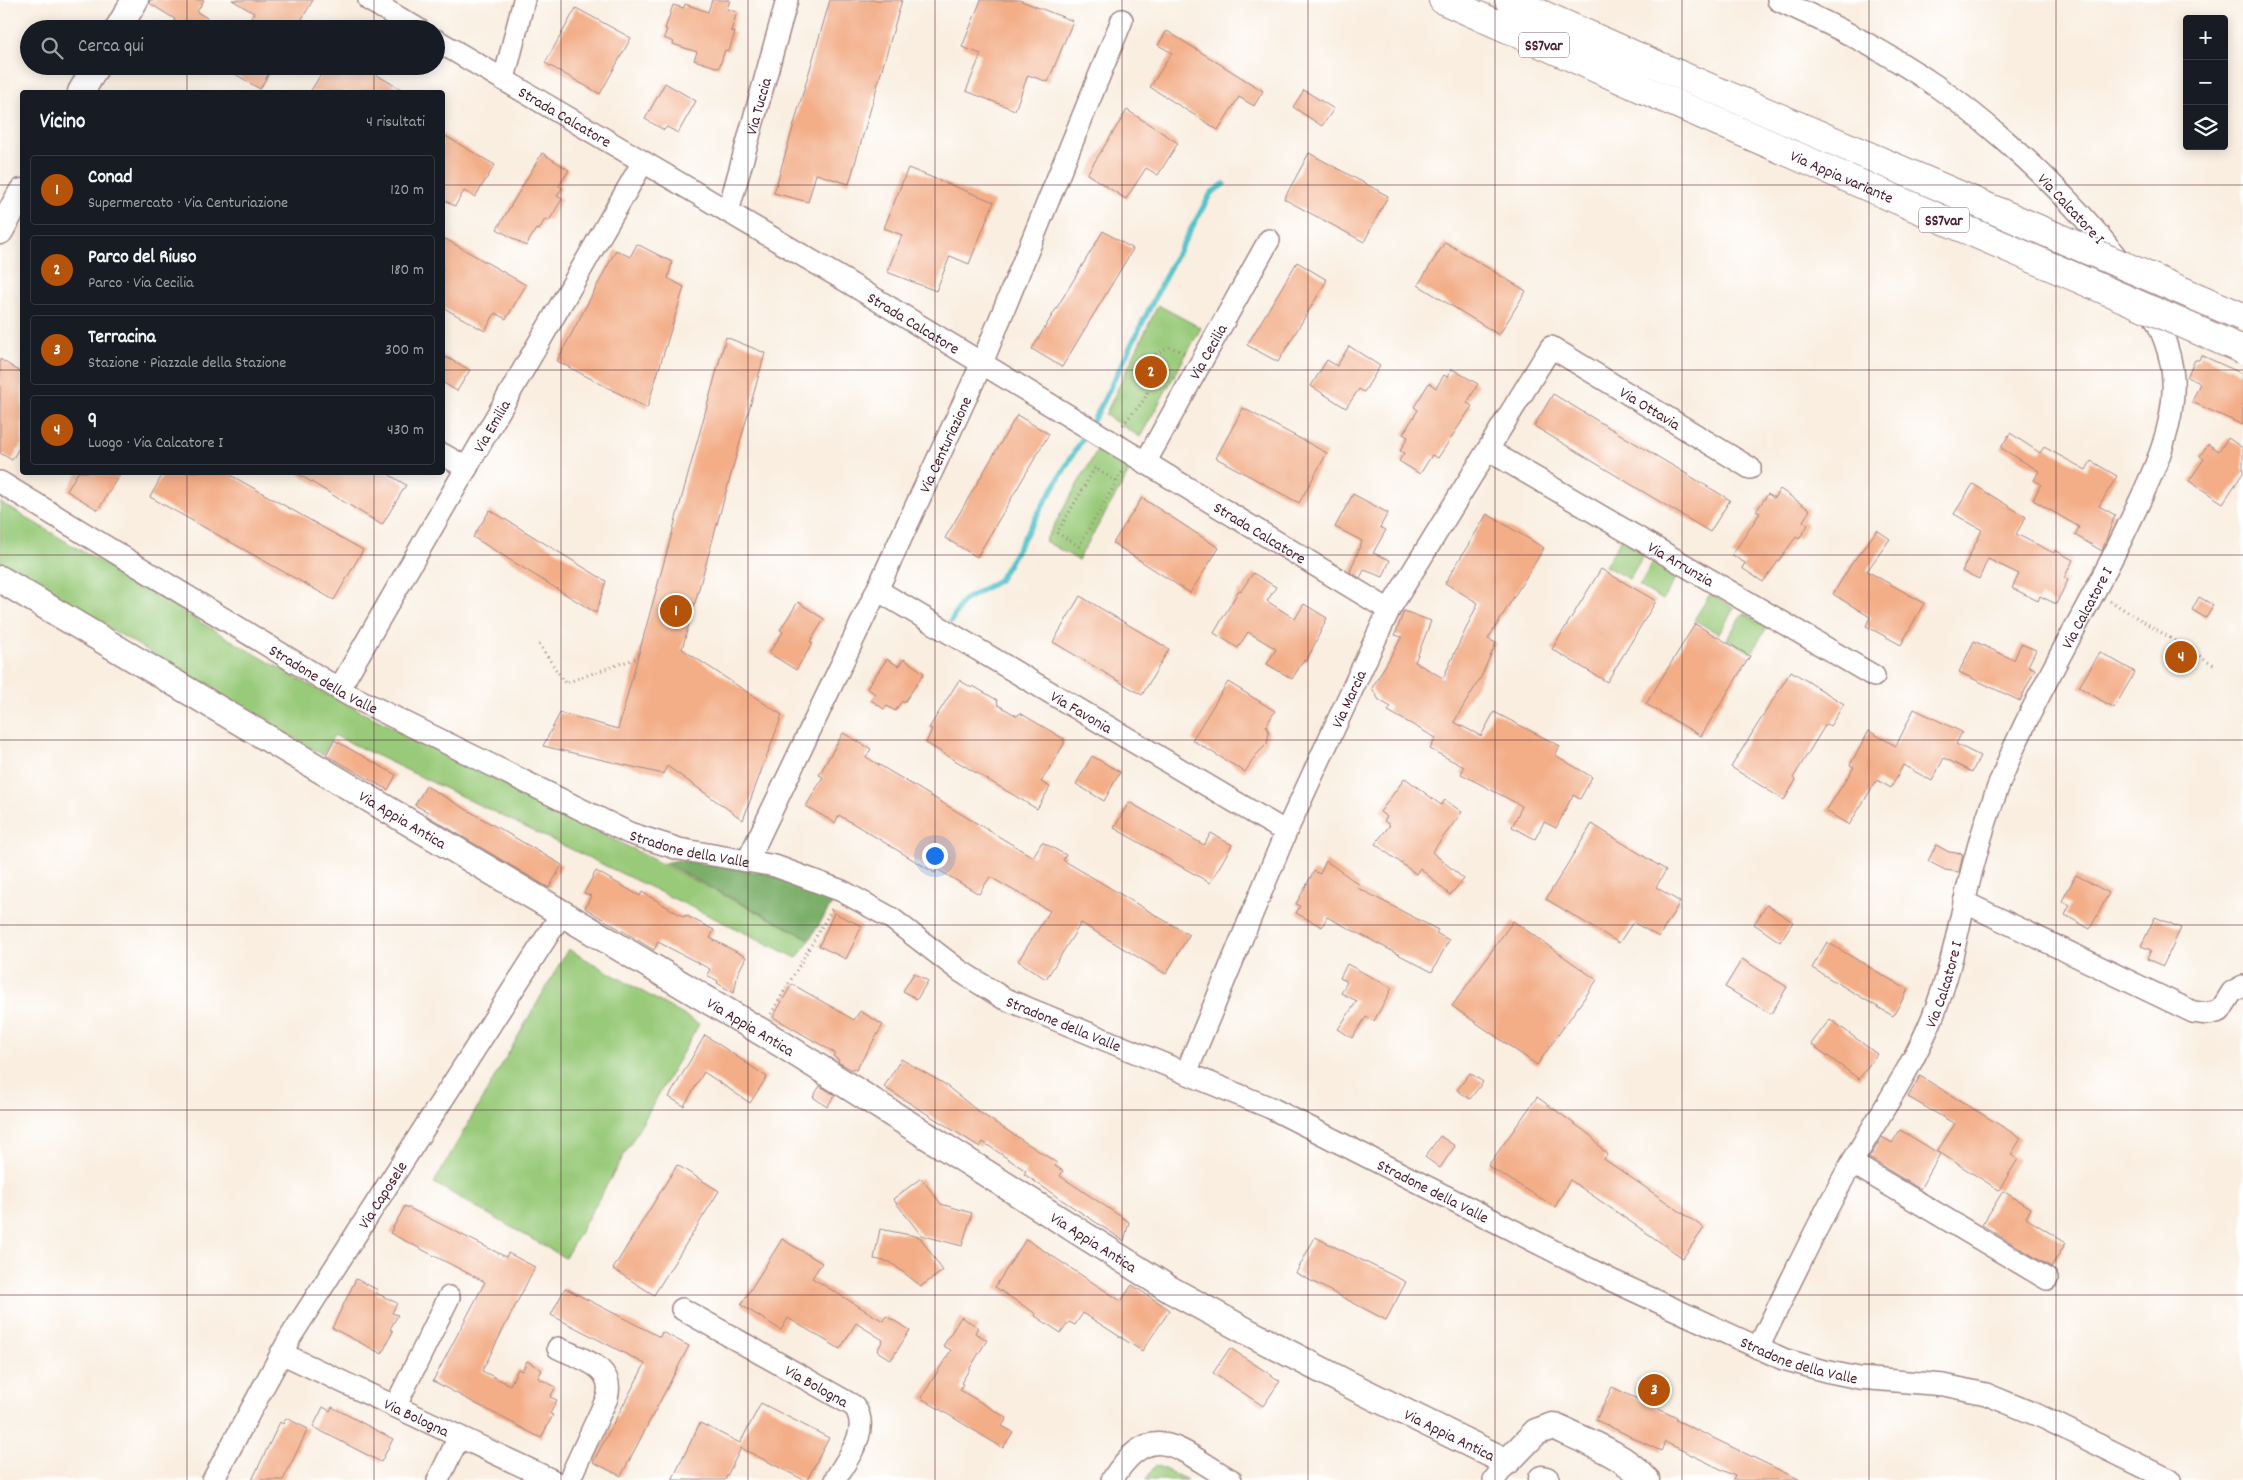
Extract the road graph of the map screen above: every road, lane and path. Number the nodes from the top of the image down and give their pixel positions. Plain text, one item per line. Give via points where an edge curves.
1 (135, 0) edge
2 (370, 0) edge
3 (524, 0) edge
4 (787, 0) edge
5 (1443, 0) edge
6 (1509, 0) edge
7 (1778, 0) edge
8 (123, 20) edge
9 (403, 20) edge
10 (1122, 20) dead end
11 (445, 45) edge
12 (91, 75) edge
13 (504, 80) junction
14 (82, 90) edge
15 (643, 162) junction
16 (20, 196) edge
17 (728, 212) junction
18 (0, 231) edge
19 (1269, 240) dead end
20 (2243, 317) edge
21 (1551, 347) joint
22 (2243, 350) edge
23 (1201, 362) junction
24 (982, 363) junction
25 (1096, 433) junction
26 (1488, 450) junction
27 (445, 456) edge
28 (1138, 459) junction
29 (467, 468) junction
30 (1750, 468) dead end
31 (1116, 481) junction
32 (0, 482) edge
33 (0, 580) edge
34 (877, 590) junction
35 (2095, 592) junction
36 (1389, 610) junction
37 (539, 644) dead end
38 (637, 658) dead end
39 (2216, 666) dead end
40 (1874, 676) dead end
41 (339, 690) junction
42 (1286, 832) junction
43 (748, 860) junction
44 (842, 891) junction
45 (1964, 902) junction
46 (562, 913) junction
47 (2243, 986) edge
48 (761, 1032) junction
49 (1186, 1073) junction
50 (1852, 1163) junction
51 (2047, 1279) dead end
52 (449, 1296) dead end
53 (682, 1309) dead end
54 (558, 1348) dead end
55 (1758, 1348) junction
56 (281, 1353) junction
57 (396, 1407) junction
58 (459, 1437) junction
59 (1500, 1471) edge
60 (212, 1480) edge
61 (438, 1480) edge
62 (552, 1480) edge
63 (569, 1480) edge
64 (834, 1480) edge
65 (1112, 1480) edge
66 (1230, 1480) edge
67 (1646, 1480) edge
68 (2170, 1480) edge

1 - 8 street
2 - 9 street
3 - 13 street
4 - 17 street, Via Tuccia
5 - 22 highway, Via Appia variante / SS7var, bridge via 1809,163
6 - 20 highway, Via Appia variante / SS7var, bridge
7 - 35 street, Via Calcatore I via 1870,45 1934,84 1975,115 2043,176 2104,242 2132,278 2154,316 2168,348 2172,370 2173,396 2168,422 2150,480
10 - 24 street, Via Centuriazione
11 - 13 street, Strada Calcatore
12 - 14 street
13 - 15 street, Strada Calcatore
15 - 17 street, Strada Calcatore
15 - 29 street, Via Emilia
16 - 18 street
17 - 24 street, Strada Calcatore
19 - 23 street, Via Cecilia
21 - 26 street, Via Marcia
21 - 30 street, Via Ottavia
23 - 25 path via 1170,347 1156,354 1144,399 1128,417
23 - 28 street, Via Cecilia
24 - 25 street, Strada Calcatore
24 - 34 street, Via Centuriazione
25 - 28 street, Strada Calcatore
26 - 36 street, Via Marcia
26 - 40 street, Via Arrunzia
27 - 29 street
28 - 31 path
28 - 36 street, Strada Calcatore
29 - 41 street, Via Emilia
31 - 31 path via 1079,546 1057,533 1095,468
32 - 41 street, Stradone della Valle
33 - 46 street, Via Appia Antica
34 - 42 street, Via Favonia
34 - 43 street, Via Centuriazione
35 - 39 path
35 - 45 street, Via Calcatore I via 2008,764 1980,839
36 - 42 street, Via Marcia
37 - 38 path via 566,683
41 - 43 street, Stradone della Valle via 634,835 693,852
42 - 49 street, Via Marcia
43 - 44 street, Stradone della Valle via 796,872
44 - 48 path
44 - 49 street, Stradone della Valle via 891,918 964,974 1003,998
45 - 47 street via 2193,1012 2208,1014 2220,1011 2232,992
45 - 50 street, Via Calcatore I via 1949,968 1927,1031
46 - 48 street, Via Appia Antica
46 - 56 street, Via Caposele
48 - 59 street, Via Appia Antica via 1179,1294 1363,1391
49 - 55 street, Stradone della Valle via 1288,1116 1613,1281
50 - 51 street
50 - 55 street, Via Calcatore I
52 - 57 street
53 - 64 street, Via Bologna via 854,1406 861,1417 860,1432
54 - 63 street via 599,1368 609,1384 607,1398
55 - 68 street, Stradone della Valle via 1825,1372 1875,1380 1944,1385 1986,1394 2044,1418
56 - 57 street, Via Bologna
56 - 60 street, Via Caposele
57 - 58 street, Via Bologna
58 - 61 street
58 - 62 street, Via Bologna
59 - 67 street via 1536,1432 1553,1426 1615,1456
65 - 66 street via 1132,1453 1158,1443 1174,1447

